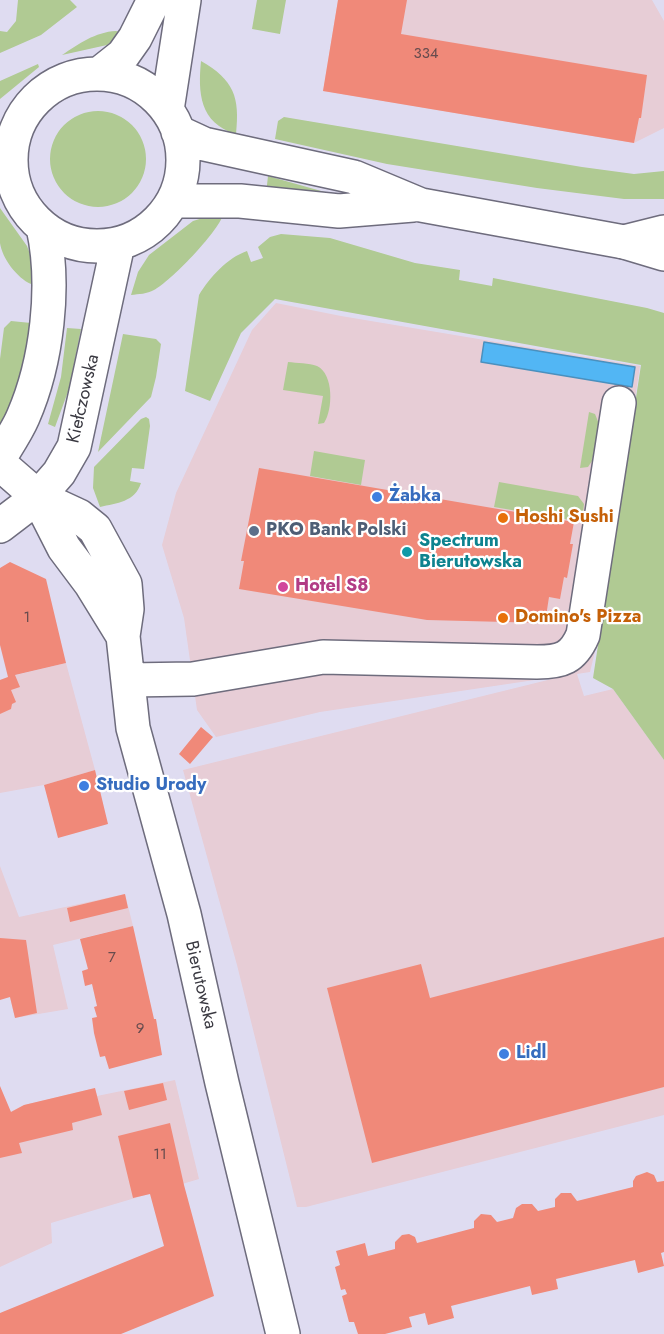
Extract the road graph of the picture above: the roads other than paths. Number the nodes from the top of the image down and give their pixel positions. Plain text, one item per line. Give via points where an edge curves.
1 (154, 0) edge
2 (184, 0) edge
3 (99, 74) junction
4 (14, 113) edge
5 (173, 121) junction
6 (7, 177) edge
7 (173, 201) junction
8 (421, 205) junction
9 (43, 227) junction
10 (664, 232) edge
11 (624, 242) junction
12 (118, 244) junction
13 (664, 254) edge
14 (619, 403) dead end
15 (0, 457) edge
16 (0, 464) edge
17 (38, 497) junction
18 (0, 526) edge
19 (128, 680) junction
20 (283, 1334) edge

1 - 3 street via 123,55
2 - 5 street
3 - 4 street via 59,83
3 - 5 street via 137,84 154,95
4 - 6 street via 20,122
5 - 7 street via 183,167
5 - 8 street via 204,144 354,177
6 - 9 street via 24,206
7 - 8 street via 240,201 339,211
7 - 12 street via 150,228
8 - 11 street
9 - 12 street via 75,243
9 - 15 street via 50,286 38,371 22,419
10 - 11 street
11 - 13 street
12 - 17 street, Kiełczowska via 74,447 59,473
14 - 19 street via 583,634 568,656 554,662 322,657 193,679
16 - 17 street, Bierutowska
17 - 18 street, Kiełczowska
17 - 19 street, Bierutowska via 79,516 95,529 125,584 123,636
19 - 20 street, Bierutowska via 133,728 184,914

